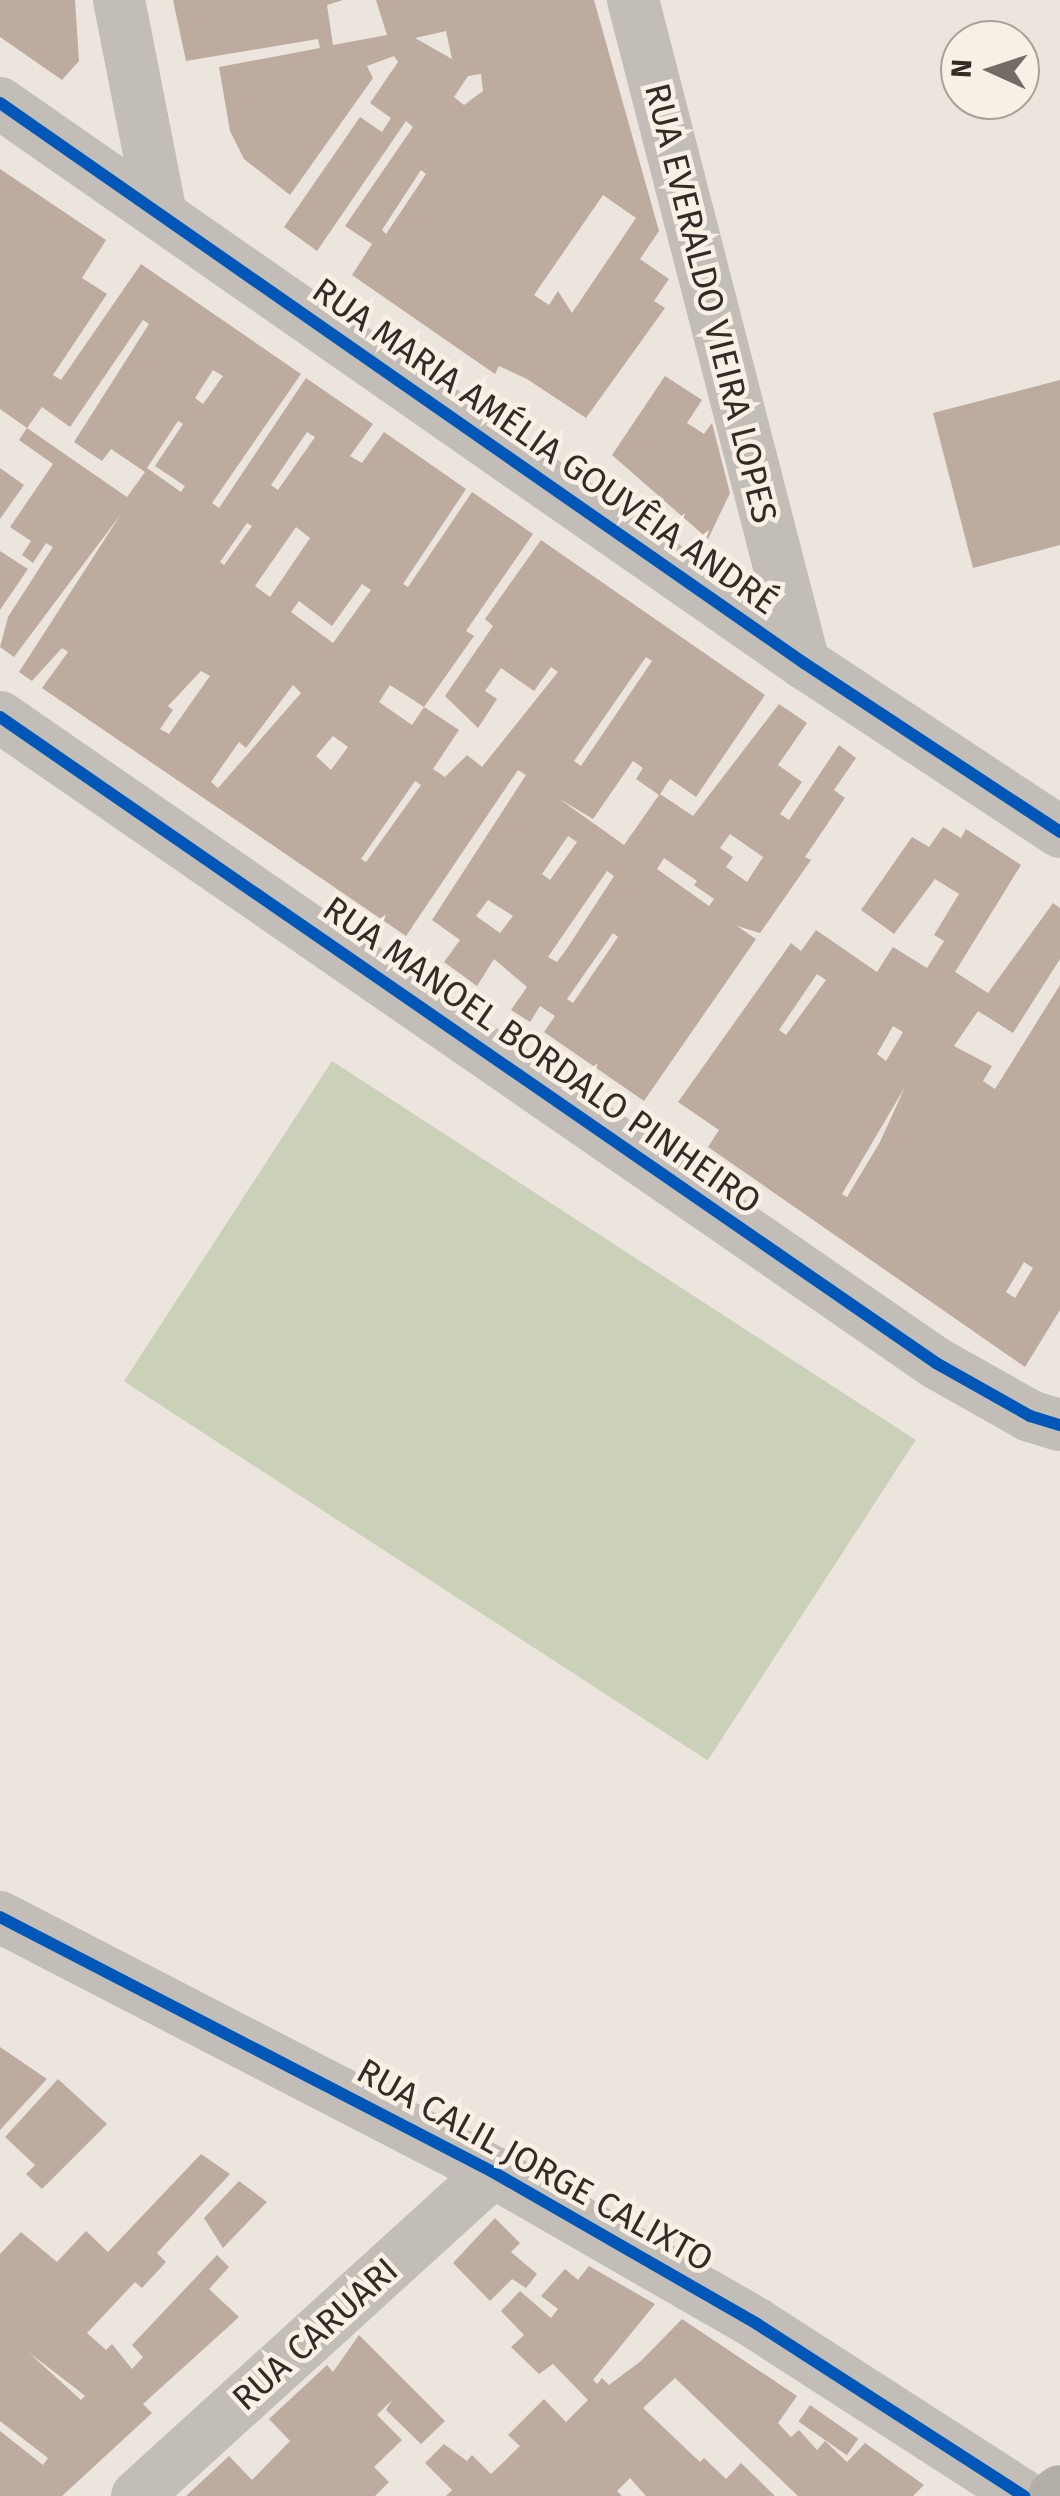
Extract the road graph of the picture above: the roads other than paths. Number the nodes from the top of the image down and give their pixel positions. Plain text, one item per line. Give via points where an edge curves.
1 (119, 0) edge
2 (633, 0) edge
3 (0, 104) edge
4 (162, 214) junction
5 (804, 663) junction
6 (0, 717) edge
7 (1060, 832) edge
8 (1060, 1425) edge
9 (0, 1917) edge
10 (493, 2172) junction
11 (136, 2496) edge
12 (1024, 2496) edge

1 - 4 street
2 - 5 street, RUA EVERALDO VIEIRA LOPES
3 - 4 street, RUA MARIA AMÉLIA GOUVÊIA ANDRÉ
4 - 5 street, RUA MARIA AMÉLIA GOUVÊIA ANDRÉ
5 - 7 street, RUA MARIA AMÉLIA GOUVÊIA ANDRÉ
6 - 8 street, RUA MANOEL BORDALO PINHEIRO via 936,1363 1030,1416
9 - 10 street, RUA CALIL JORGE CALIXTO
10 - 11 street, RUA CARUARI
10 - 12 street, RUA CALIL JORGE CALIXTO via 757,2324

